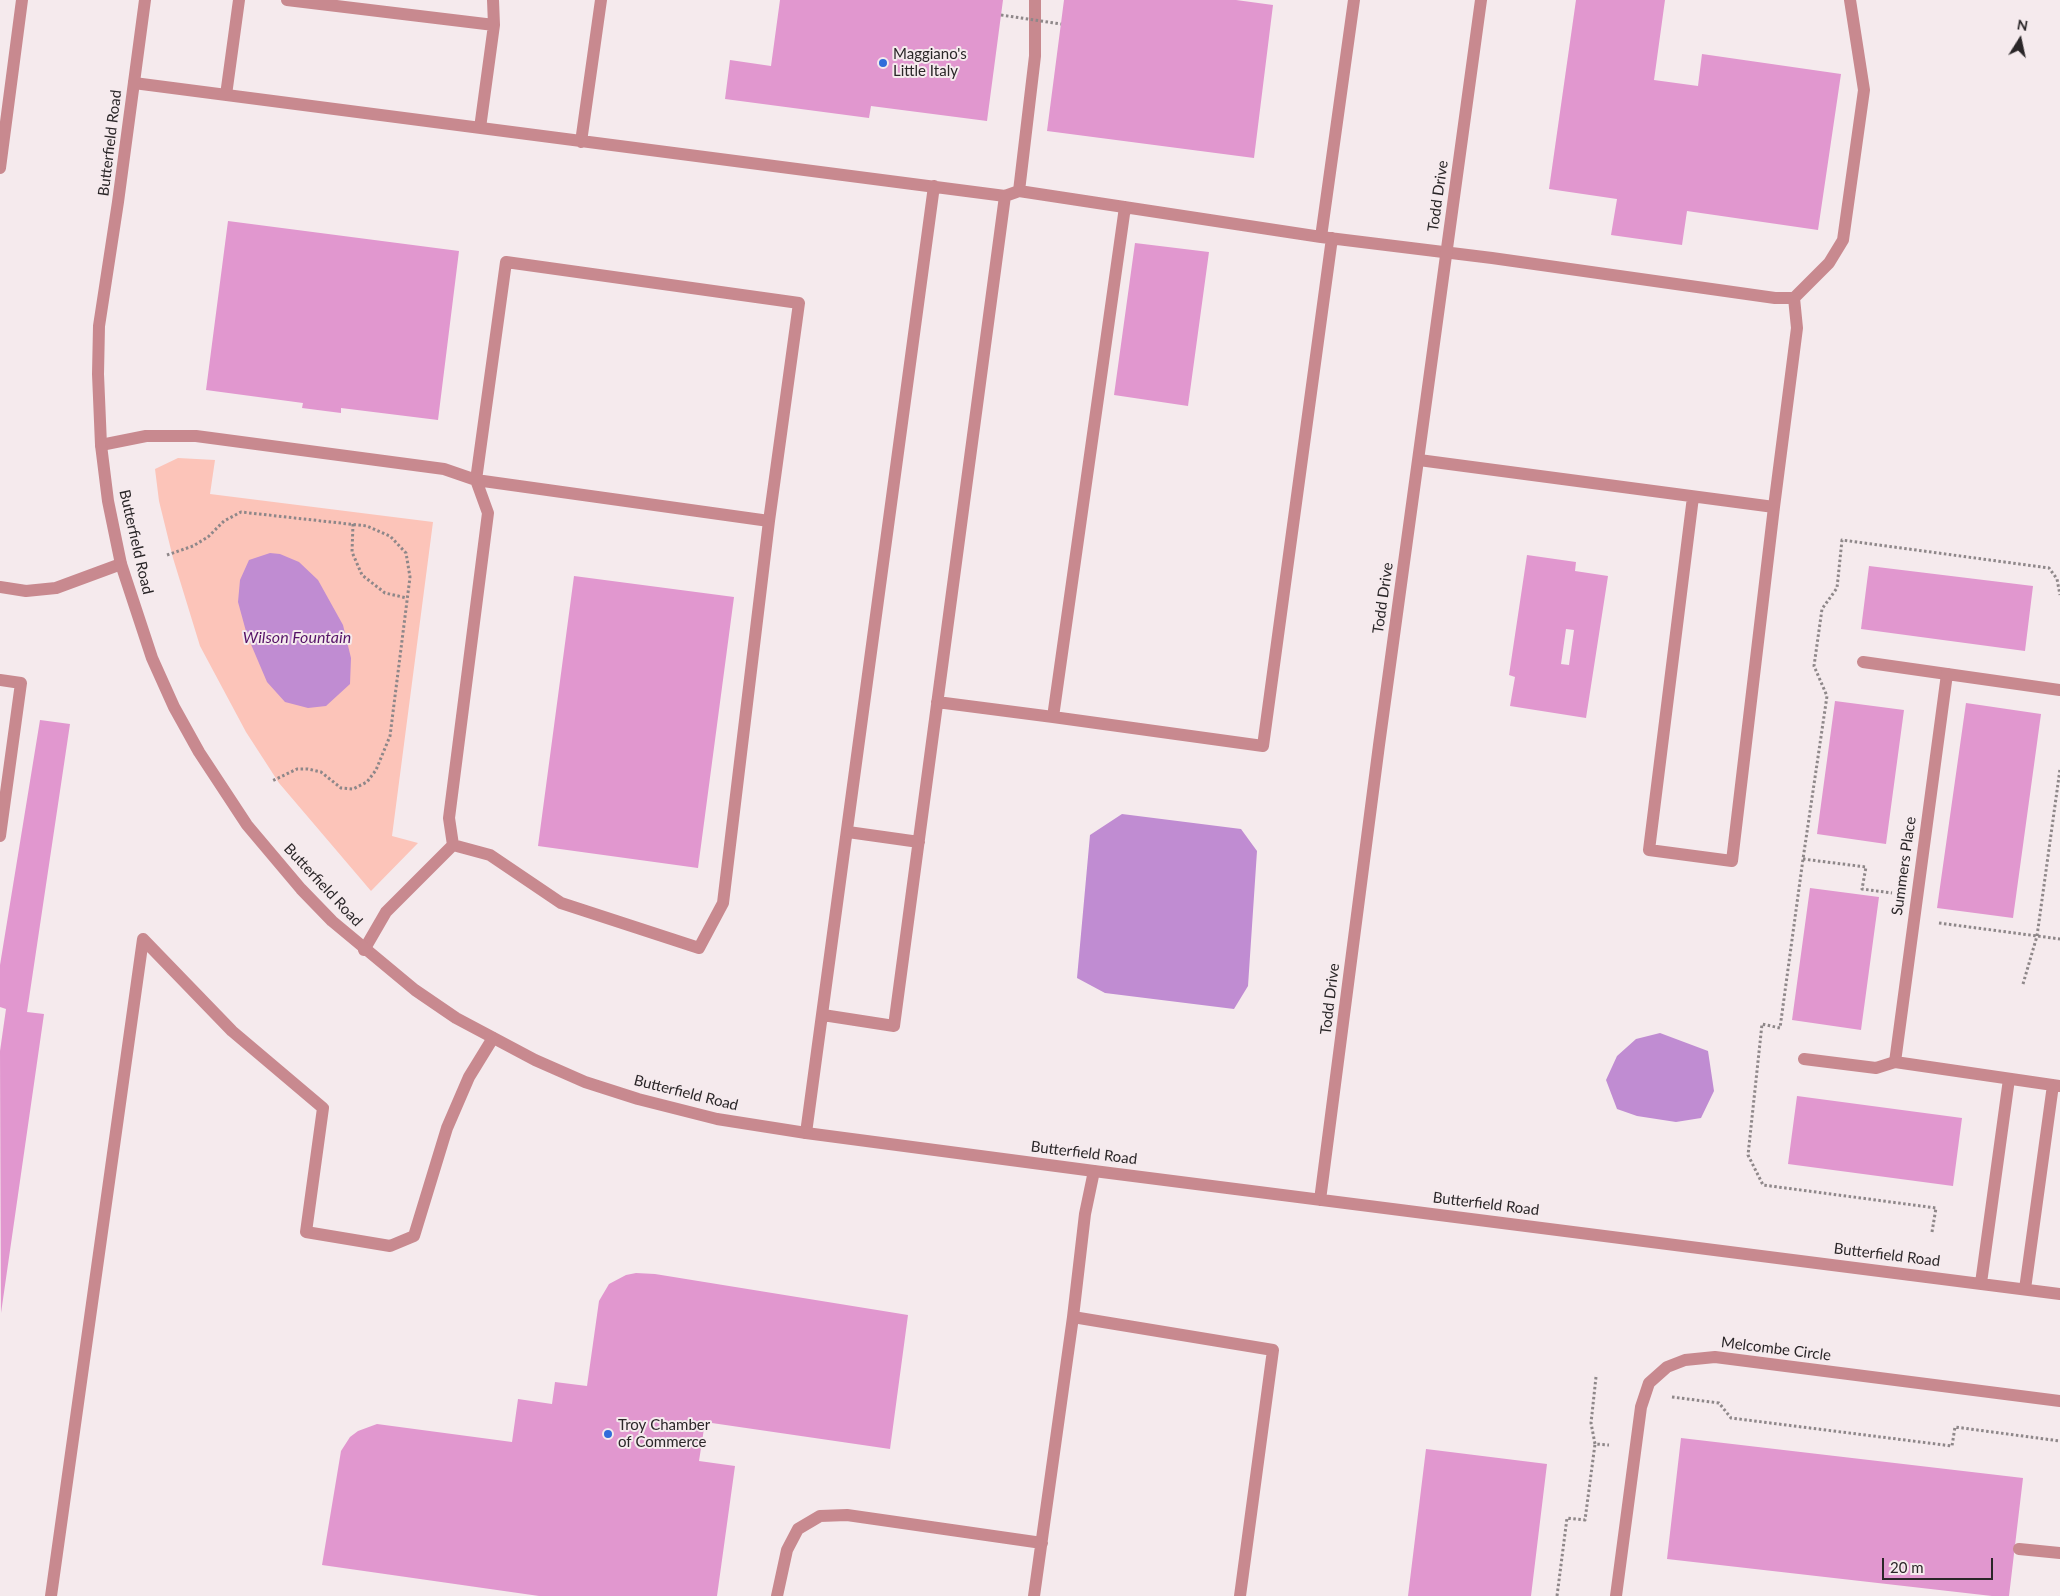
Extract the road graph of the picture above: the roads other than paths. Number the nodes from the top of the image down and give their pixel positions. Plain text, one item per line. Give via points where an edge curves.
1 (22, 0) edge
2 (145, 0) edge
3 (239, 0) edge
4 (287, 0) edge
5 (493, 0) edge
6 (602, 0) edge
7 (1035, 0) edge
8 (1354, 0) edge
9 (1481, 0) edge
10 (1850, 0) edge
11 (494, 25) junction
12 (134, 83) junction
13 (226, 95) junction
14 (480, 128) junction
15 (581, 142) junction
16 (0, 168) edge
17 (934, 186) junction
18 (1019, 191) junction
19 (1005, 196) junction
20 (1125, 206) junction
21 (1327, 237) junction
22 (1446, 252) junction
23 (1794, 298) junction
24 (100, 445) junction
25 (1419, 460) junction
26 (476, 480) junction
27 (1693, 497) junction
28 (1774, 507) junction
29 (769, 521) junction
30 (121, 564) junction
31 (0, 587) edge
32 (1863, 662) dead end
33 (1947, 674) junction
34 (0, 680) edge
35 (2060, 690) edge
36 (937, 702) junction
37 (1053, 717) junction
38 (848, 832) junction
39 (0, 836) edge
40 (919, 842) junction
41 (453, 845) junction
42 (364, 950) junction
43 (824, 1015) junction
44 (493, 1038) junction
45 (1804, 1059) dead end
46 (1896, 1062) junction
47 (2009, 1079) junction
48 (2057, 1086) edge
49 (806, 1133) junction
50 (1094, 1171) junction
51 (1320, 1200) junction
52 (1981, 1284) junction
53 (2025, 1289) junction
54 (2060, 1294) edge
55 (1073, 1317) junction
56 (2060, 1401) edge
57 (1042, 1543) junction
58 (2019, 1549) dead end
59 (2060, 1553) edge
60 (51, 1596) edge
61 (777, 1596) edge
62 (1034, 1596) edge
63 (1240, 1596) edge
64 (1616, 1596) edge

1 - 16 street
2 - 12 street, Butterfield Road
3 - 13 street
4 - 11 street
5 - 11 street
6 - 15 street
7 - 18 street via 1035,56
8 - 21 street
9 - 22 street, Todd Drive
10 - 23 street via 1864,90 1843,240 1829,263
11 - 14 street
12 - 13 street
12 - 24 street, Butterfield Road via 99,326
13 - 14 street
14 - 15 street
15 - 17 street
17 - 19 street
17 - 38 street
18 - 19 street
18 - 20 street
19 - 36 street
20 - 21 street
20 - 37 street
21 - 22 street
21 - 37 street via 1262,746
22 - 23 street
22 - 25 street, Todd Drive
23 - 28 street via 1797,328
24 - 26 street via 146,436 196,436 444,469
24 - 30 street, Butterfield Road
25 - 27 street
25 - 51 street, Todd Drive
26 - 29 street
26 - 29 street via 506,262 799,302
26 - 41 street via 488,513 450,818
27 - 28 street
27 - 28 street via 1649,850 1732,861
29 - 41 street via 723,903 699,948 560,903 490,855
30 - 31 street via 56,588 26,591
30 - 42 street, Butterfield Road via 152,658 199,752 247,825 301,889
32 - 33 street
33 - 35 street
33 - 46 street, Summers Place
34 - 39 street via 21,683
36 - 37 street
36 - 40 street
38 - 40 street
38 - 43 street
40 - 43 street via 894,1026
41 - 42 street via 386,912
42 - 44 street, Butterfield Road via 456,1018
43 - 49 street
44 - 49 street, Butterfield Road via 585,1082 638,1099 717,1119
44 - 60 street via 469,1077 447,1128 414,1236 390,1246 306,1232 323,1108 232,1031 143,939
45 - 46 street via 1876,1068
46 - 47 street
47 - 48 street
47 - 52 street
48 - 53 street
49 - 50 street, Butterfield Road
50 - 51 street, Butterfield Road
50 - 55 street via 1085,1214
51 - 52 street, Butterfield Road
52 - 53 street, Butterfield Road
53 - 54 street, Butterfield Road
55 - 57 street
55 - 63 street via 1273,1350
56 - 64 street, Melcombe Circle via 1715,1357 1685,1360 1667,1367 1649,1383 1641,1407
57 - 61 street via 847,1515 820,1516 798,1528 787,1550
57 - 62 street
58 - 59 street

